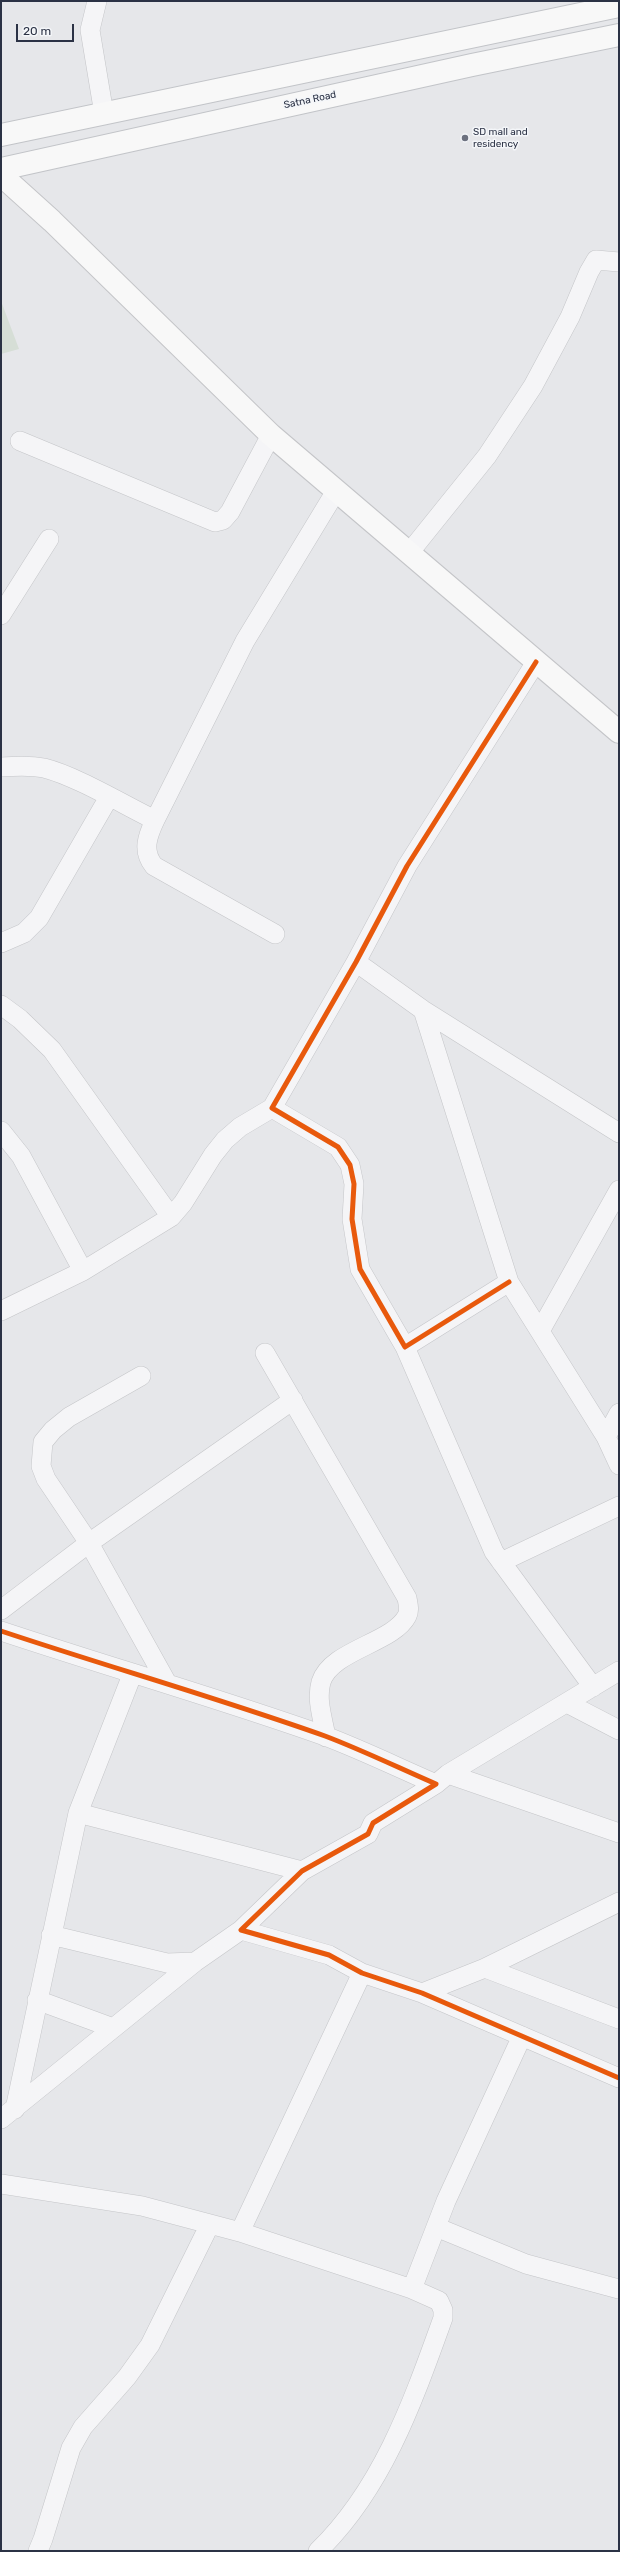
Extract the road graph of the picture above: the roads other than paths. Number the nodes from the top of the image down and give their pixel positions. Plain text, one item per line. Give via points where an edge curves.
1 (97, 1) edge
2 (619, 6) edge
3 (619, 35) edge
4 (104, 114) junction
5 (1, 135) edge
6 (1, 169) edge
7 (1, 176) edge
8 (619, 262) edge
9 (271, 435) junction
10 (20, 441) dead end
11 (336, 491) junction
12 (49, 539) dead end
13 (409, 553) junction
14 (1, 615) edge
15 (536, 662) junction
16 (619, 732) edge
17 (1, 767) edge
18 (109, 797) junction
19 (155, 820) junction
20 (275, 934) dead end
21 (1, 943) edge
22 (356, 962) junction
23 (1, 1006) edge
24 (423, 1010) junction
25 (272, 1108) junction
26 (1, 1131) edge
27 (619, 1133) edge
28 (619, 1190) edge
29 (171, 1217) junction
30 (83, 1271) junction
31 (509, 1282) junction
32 (1, 1311) edge
33 (540, 1331) junction
34 (405, 1347) junction
35 (265, 1353) dead end
36 (141, 1376) dead end
37 (293, 1400) junction
38 (619, 1414) edge
39 (606, 1437) junction
40 (619, 1465) edge
41 (619, 1506) edge
42 (89, 1543) junction
43 (501, 1562) junction
44 (1, 1610) edge
45 (1, 1631) edge
46 (619, 1671) edge
47 (132, 1675) junction
48 (167, 1683) junction
49 (593, 1687) junction
50 (567, 1703) junction
51 (619, 1730) edge
52 (326, 1737) junction
53 (442, 1779) junction
54 (78, 1813) junction
55 (619, 1833) edge
56 (302, 1871) junction
57 (619, 1902) edge
58 (241, 1930) junction
59 (51, 1935) junction
60 (195, 1962) junction
61 (485, 1968) junction
62 (362, 1973) junction
63 (422, 1993) junction
64 (37, 2000) junction
65 (619, 2019) edge
66 (113, 2028) junction
67 (522, 2036) junction
68 (619, 2078) edge
69 (8, 2114) edge
70 (1, 2184) edge
71 (210, 2224) junction
72 (436, 2227) junction
73 (240, 2232) junction
74 (412, 2289) junction
75 (619, 2289) edge
76 (38, 2551) edge
77 (318, 2551) edge

1 - 4 street via 90,30
2 - 4 main road
3 - 6 main road, Satna Road
4 - 5 main road
7 - 9 main road via 52,220
8 - 13 street via 596,260 570,317 533,386 487,456
9 - 10 street via 230,512 223,520 214,522
9 - 11 main road
11 - 13 main road
11 - 19 street via 245,641
12 - 14 street
13 - 15 main road
15 - 16 main road
15 - 22 street via 407,866
17 - 18 street via 32,766 45,769
18 - 19 street
18 - 21 street via 40,918 24,933
19 - 20 street via 146,844 147,857 154,866
22 - 24 street
22 - 25 street
23 - 29 street via 20,1019 52,1050
24 - 27 street
24 - 31 street
25 - 29 street via 225,1140
25 - 34 street via 338,1147 350,1165 354,1184 352,1219 360,1269
26 - 30 street via 21,1156
28 - 33 street
29 - 30 street
30 - 32 street
31 - 33 street
31 - 34 street
33 - 39 street
34 - 43 street via 494,1552
35 - 37 street
36 - 42 street via 69,1417 53,1430 44,1442 41,1466 46,1479
37 - 42 street
37 - 52 street via 407,1598 409,1607 407,1617 398,1626 340,1660 325,1674 321,1681 319,1699
38 - 39 street
39 - 40 street
41 - 43 street
42 - 44 street
42 - 48 street
43 - 49 street
45 - 47 street
46 - 49 street
47 - 48 street
47 - 54 street
48 - 52 street
49 - 50 street
50 - 51 street
50 - 53 street
52 - 53 street
53 - 55 street
53 - 56 street via 373,1823 368,1834
54 - 56 street
54 - 59 street
56 - 58 street
57 - 61 street
58 - 60 street
58 - 62 street via 329,1955
59 - 60 street via 167,1963
59 - 64 street
60 - 66 street
61 - 63 street
61 - 65 street
62 - 63 street
62 - 73 street
63 - 67 street
64 - 66 street
64 - 69 street
66 - 69 street
67 - 68 street
67 - 72 street
70 - 71 street via 142,2206
71 - 73 street
71 - 76 street via 150,2345 127,2378 83,2427 71,2448
72 - 74 street
72 - 75 street via 526,2264
73 - 74 street
74 - 77 street via 433,2298 442,2306 443,2318 409,2412 396,2440 336,2534

